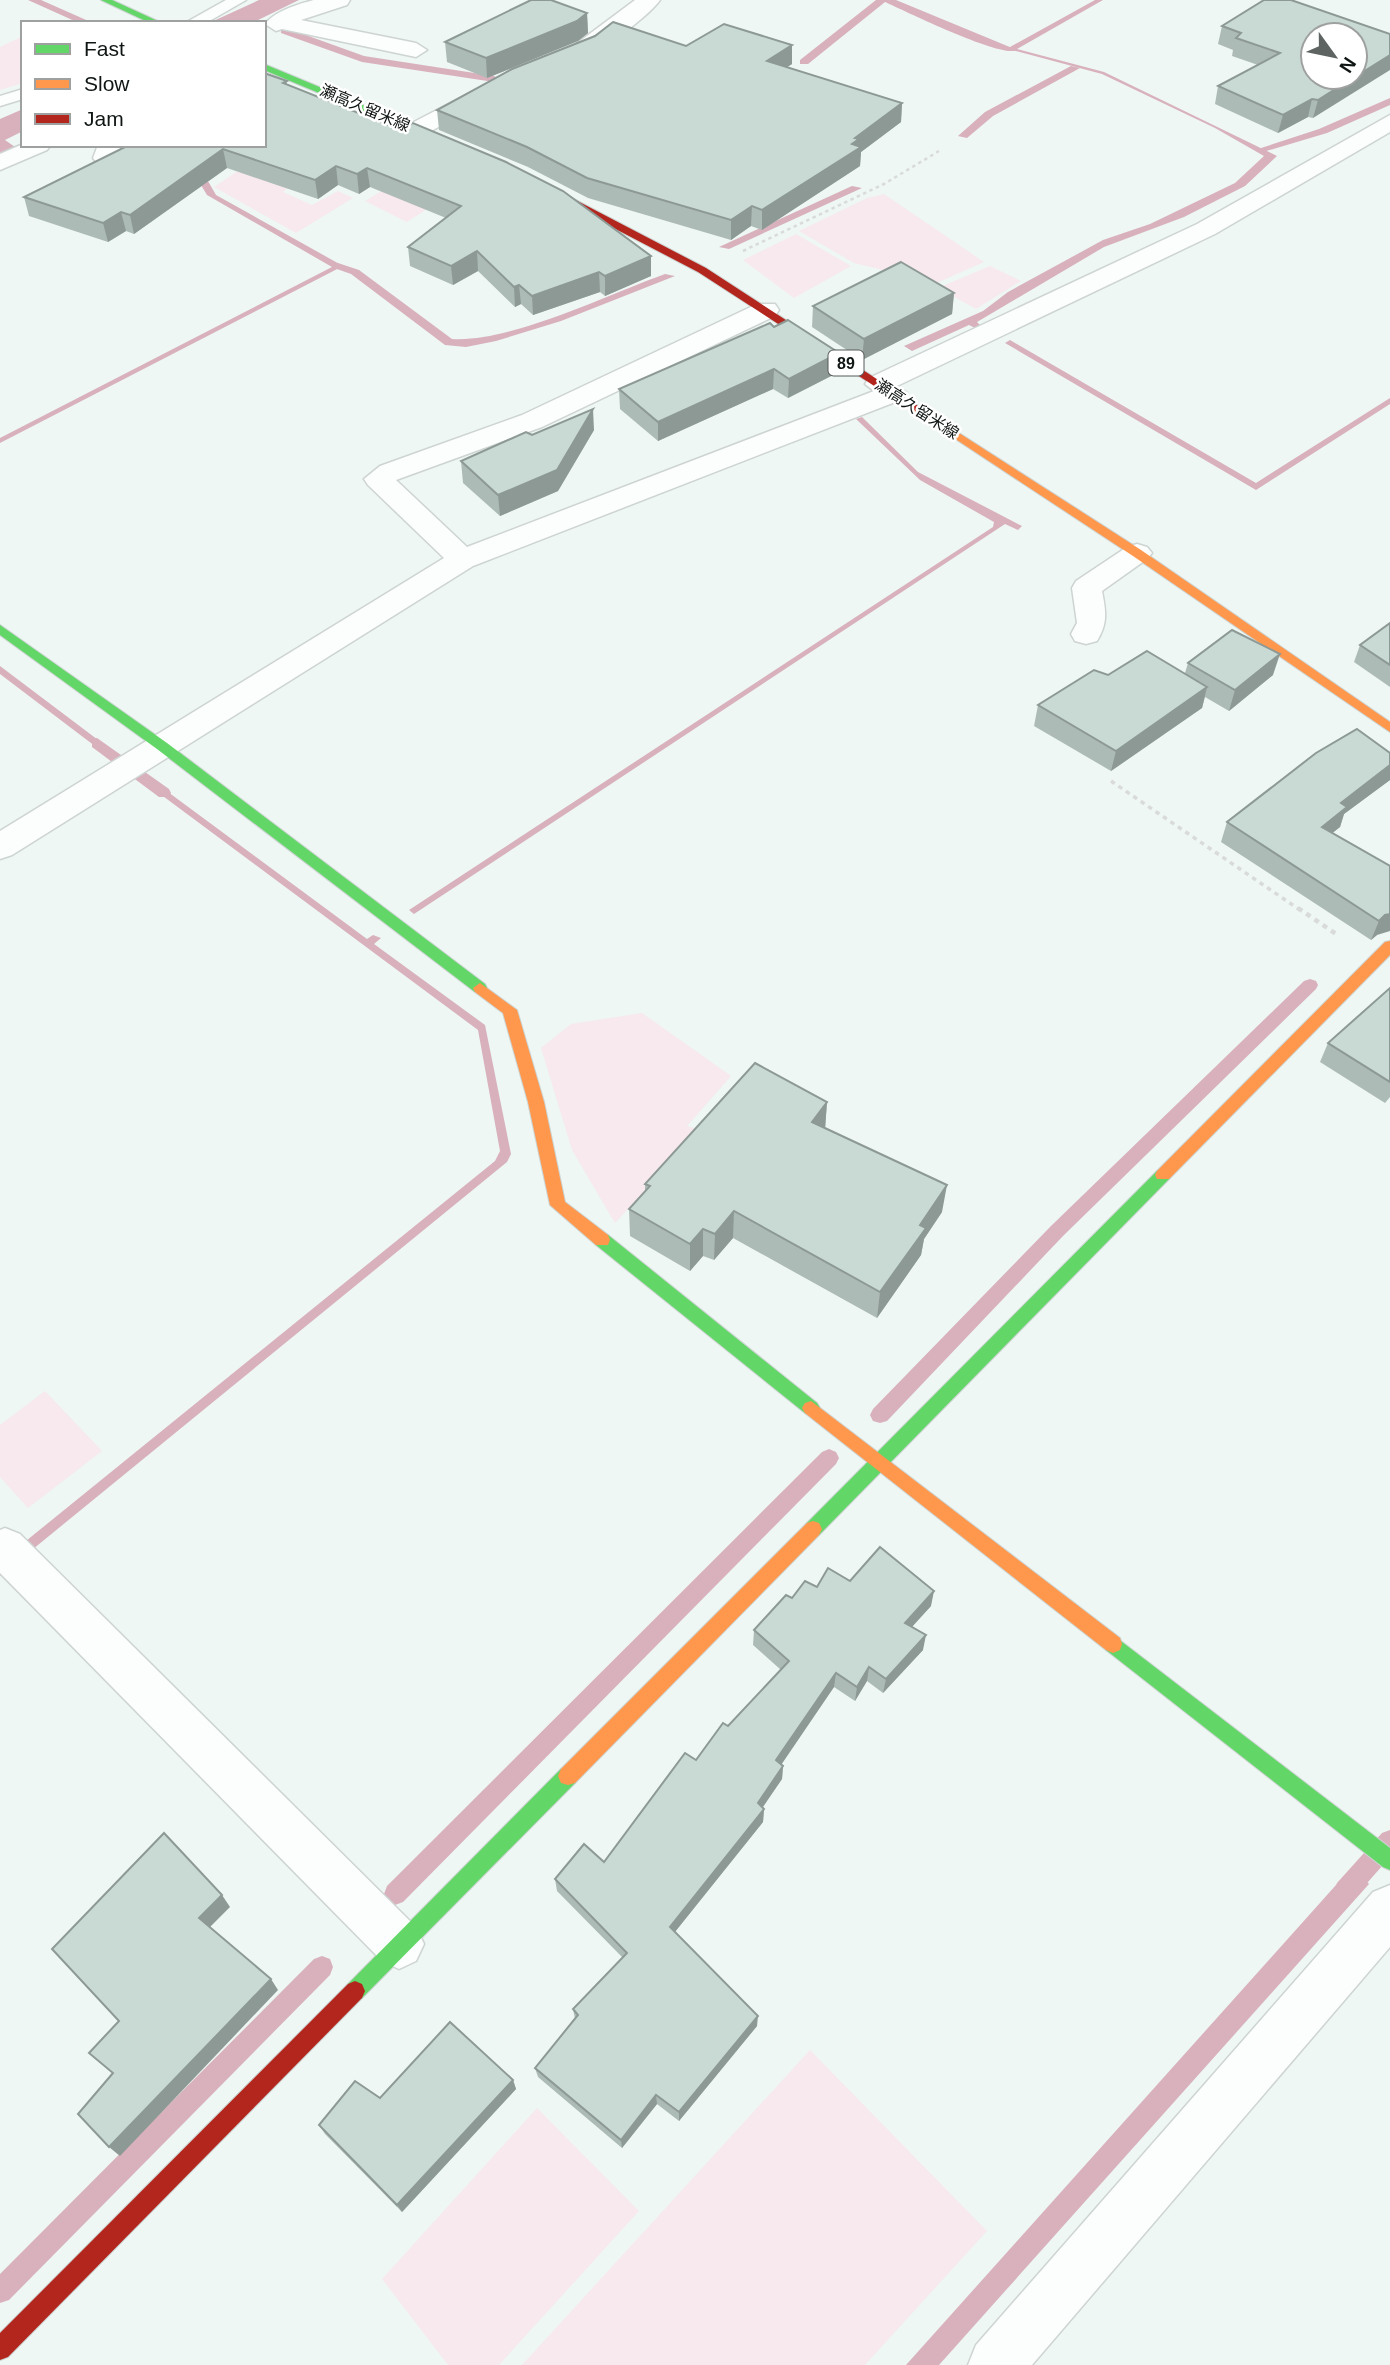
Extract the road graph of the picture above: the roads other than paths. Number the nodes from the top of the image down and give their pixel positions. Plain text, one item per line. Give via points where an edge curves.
1 (105, 0) edge
2 (239, 0) edge
3 (339, 0) edge
4 (649, 0) edge
5 (153, 21) edge
6 (197, 21) edge
7 (272, 25) edge
8 (416, 50) dead end
9 (551, 62) edge
10 (266, 67) edge
11 (504, 81) edge
12 (21, 95) edge
13 (0, 101) edge
14 (1390, 122) edge
15 (416, 130) junction
16 (35, 147) edge
17 (467, 152) edge
18 (0, 163) edge
19 (530, 180) edge
20 (766, 310) junction
21 (886, 388) junction
22 (1137, 553) junction
23 (463, 559) junction
24 (0, 629) edge
25 (1086, 634) dead end
26 (1390, 727) edge
27 (162, 746) junction
28 (0, 847) edge
29 (1390, 946) edge
30 (877, 1461) junction
31 (5, 1548) dead end
32 (1390, 1860) edge
33 (1390, 1909) edge
34 (398, 1944) junction
35 (0, 2350) edge
36 (996, 2365) edge

1 - 5 street
2 - 6 lane
3 - 7 street
4 - 9 street via 587,48
7 - 8 street
10 - 15 street, 瀬高久留米線
11 - 15 street
12 - 13 lane
14 - 21 street via 1206,229
15 - 17 street, 瀬高久留米線
16 - 18 street
19 - 20 street, 瀬高久留米線 / 89 via 702,270
20 - 21 street, 瀬高久留米線 / 89
20 - 23 street via 533,421 379,479
21 - 22 street, 瀬高久留米線 / 89
21 - 23 street
22 - 25 street via 1087,588 1093,623
22 - 26 street, 瀬高久留米線 / 89
23 - 27 street
24 - 27 street
27 - 28 street
27 - 30 street via 510,1010 558,1205
29 - 30 street
30 - 32 street
30 - 34 street
31 - 34 street
33 - 36 street
34 - 35 street

